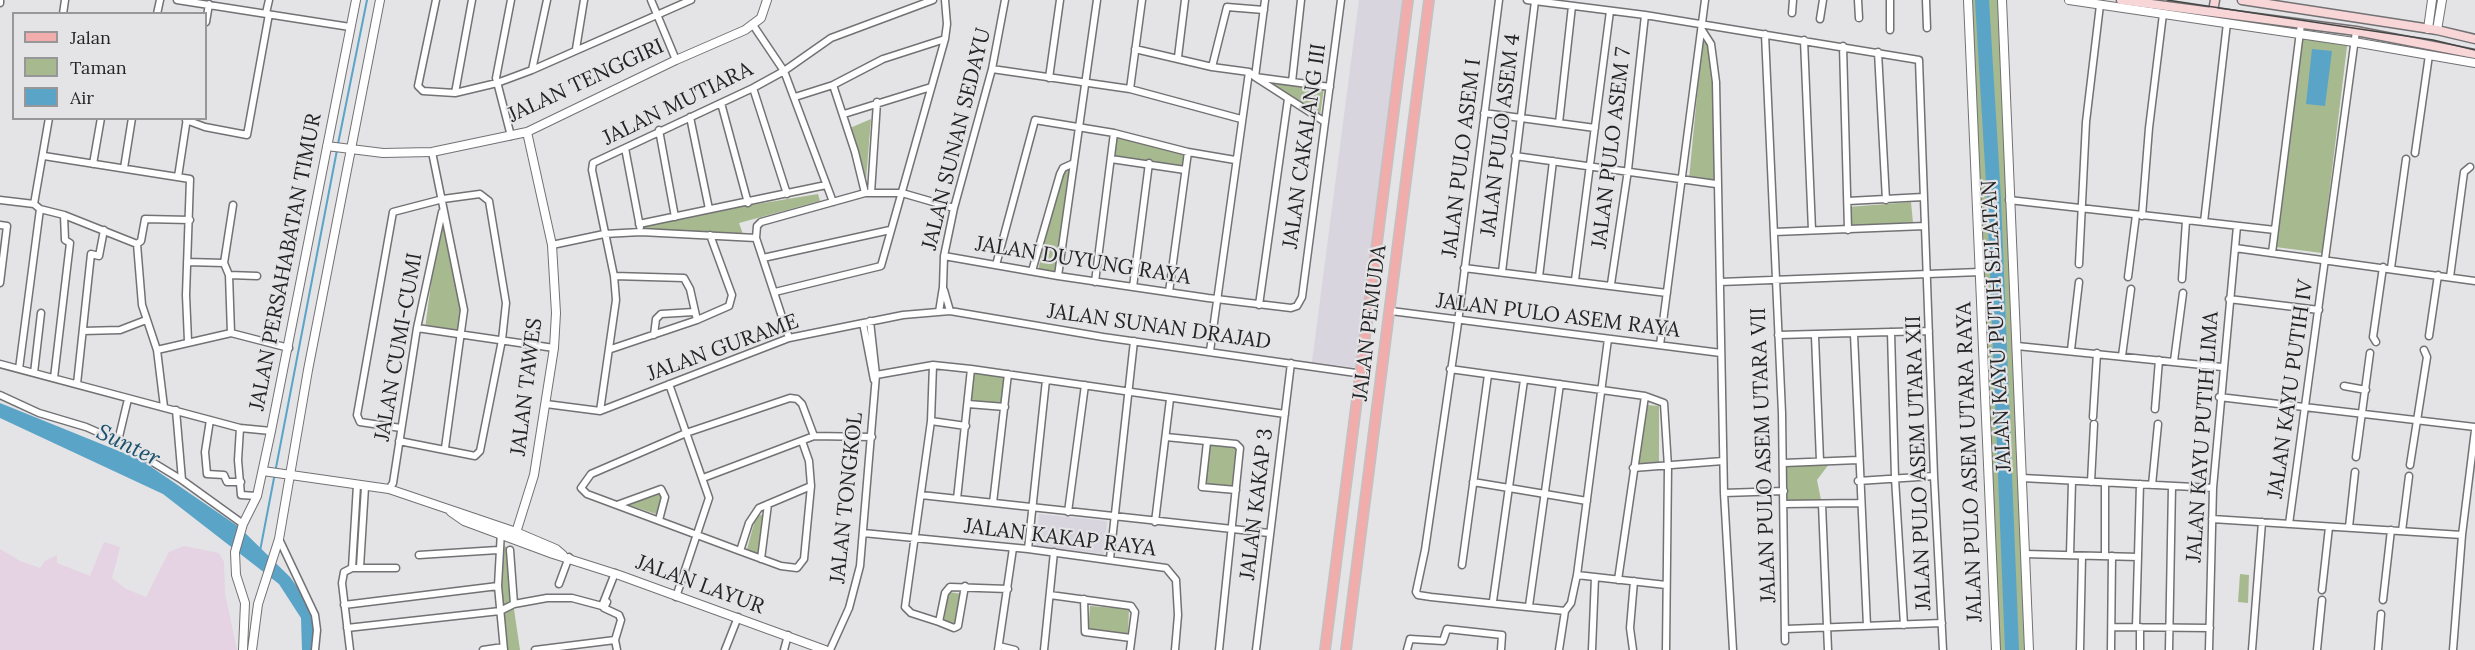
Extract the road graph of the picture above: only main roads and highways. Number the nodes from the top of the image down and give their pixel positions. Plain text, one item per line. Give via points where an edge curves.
1 (1408, 0) edge
2 (1429, 0) edge
3 (2121, 0) edge
4 (2215, 0) edge
5 (2242, 0) edge
6 (2213, 11) junction
7 (2475, 39) edge
8 (2475, 54) edge
9 (1390, 139) junction
10 (1411, 142) junction
11 (1325, 650) edge
12 (1346, 650) edge

1 - 9 main road, JALAN PEMUDA
2 - 10 main road, JALAN PEMUDA
3 - 6 main road
4 - 6 main road
5 - 7 main road
6 - 8 main road via 2356,31
9 - 10 main road
9 - 11 main road, JALAN PEMUDA
10 - 12 main road, JALAN PEMUDA

